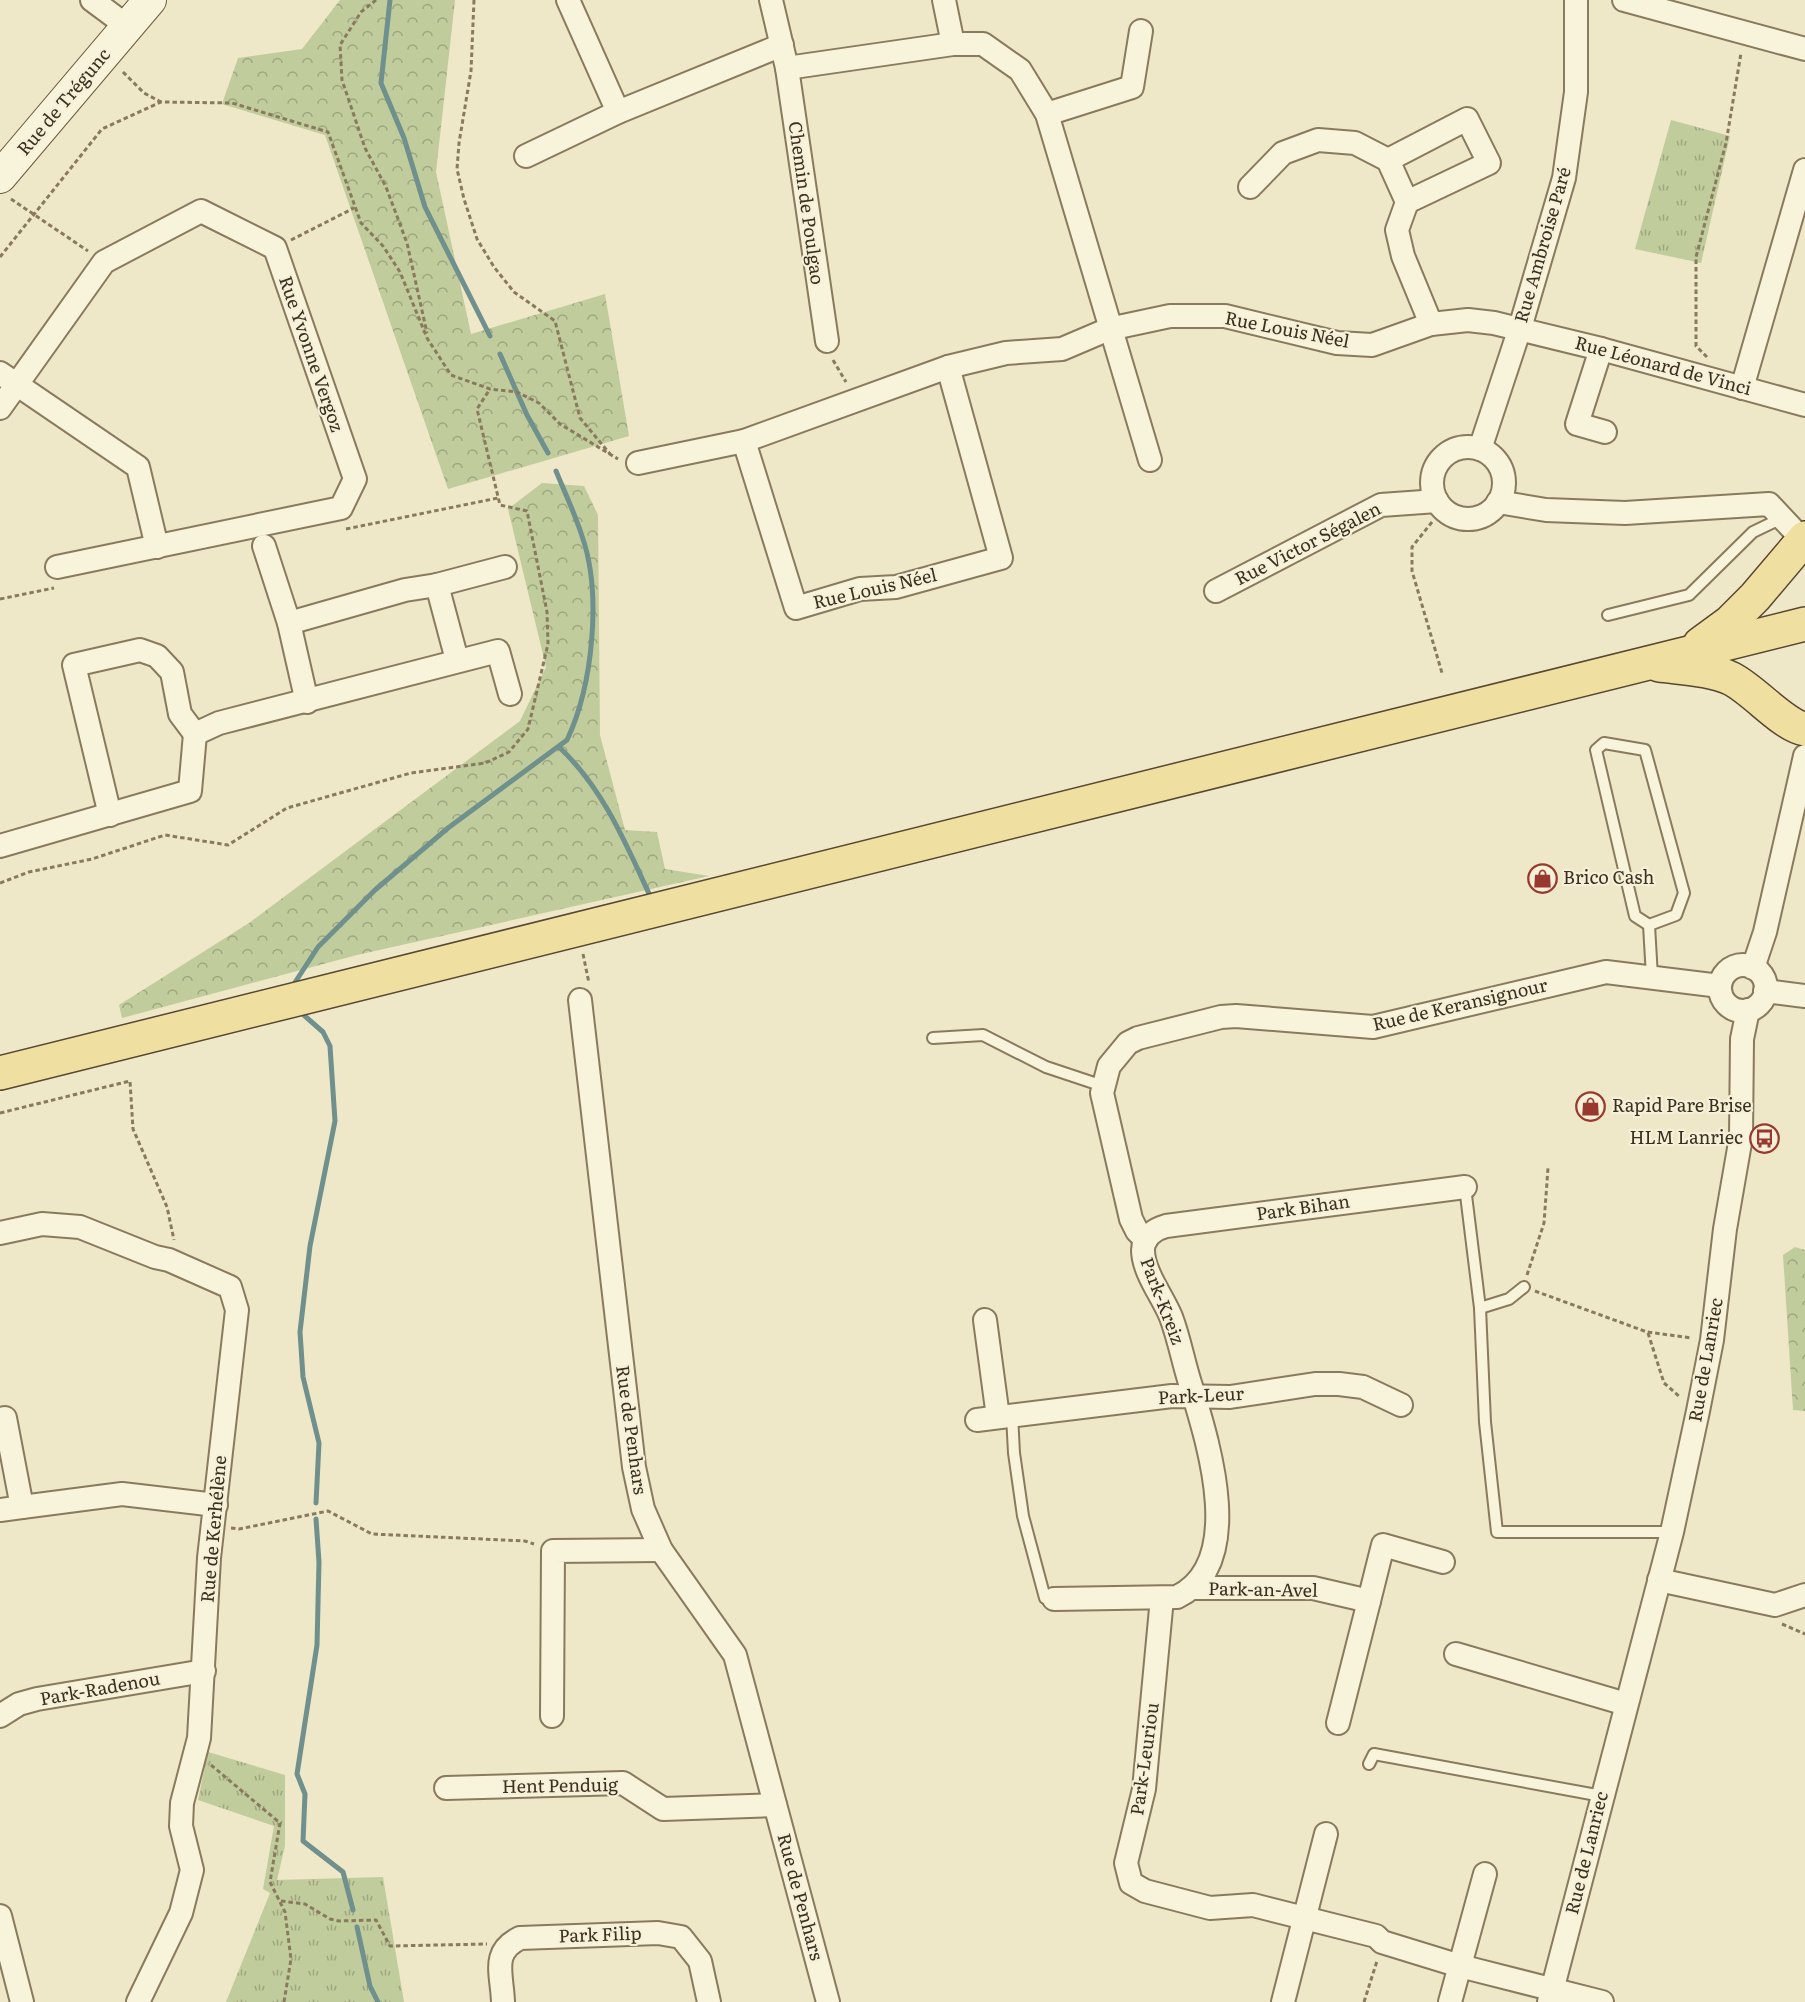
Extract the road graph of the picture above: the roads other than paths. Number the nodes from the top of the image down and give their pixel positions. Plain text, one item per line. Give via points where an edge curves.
1 (92, 0) edge
2 (150, 0) edge
3 (568, 0) edge
4 (771, 0) edge
5 (944, 0) edge
6 (1576, 0) edge
7 (1624, 0) edge
8 (1660, 5) edge
9 (127, 26) junction
10 (1141, 31) dead end
11 (953, 44) junction
12 (782, 45) junction
13 (1805, 49) edge
14 (787, 68) junction
15 (618, 112) junction
16 (1047, 114) junction
17 (526, 156) dead end
18 (1388, 160) junction
19 (1805, 170) edge
20 (4, 187) edge
21 (1251, 187) dead end
22 (1407, 202) junction
23 (1431, 324) junction
24 (1520, 328) junction
25 (1109, 329) junction
26 (827, 341) road end
27 (1600, 349) junction
28 (948, 367) junction
29 (8, 379) edge
30 (1742, 388) junction
31 (1805, 405) edge
32 (0, 408) edge
33 (1605, 432) dead end
34 (744, 441) junction
35 (1480, 449) junction
36 (1150, 460) dead end
37 (638, 463) dead end
38 (1498, 502) junction
39 (1440, 505) junction
40 (1796, 532) edge
41 (264, 546) dead end
42 (158, 547) junction
43 (57, 567) dead end
44 (505, 567) dead end
45 (437, 585) junction
46 (1216, 591) dead end
47 (1608, 615) dead end
48 (289, 624) junction
49 (1801, 625) edge
50 (1692, 651) junction
51 (457, 660) junction
52 (1645, 663) junction
53 (510, 694) dead end
54 (307, 702) junction
55 (1805, 729) edge
56 (195, 734) junction
57 (1805, 756) edge
58 (110, 815) junction
59 (0, 846) edge
60 (1649, 925) junction
61 (1753, 968) junction
62 (1652, 977) junction
63 (1720, 986) junction
64 (1765, 991) junction
65 (1805, 996) edge
66 (580, 1000) road end
67 (1748, 1010) junction
68 (933, 1038) dead end
69 (0, 1073) edge
70 (1103, 1086) junction
71 (1465, 1187) joint
72 (0, 1233) edge
73 (1146, 1240) junction
74 (1524, 1287) road end
75 (1480, 1308) junction
76 (985, 1320) dead end
77 (1194, 1396) junction
78 (1401, 1405) dead end
79 (996, 1417) junction
80 (0, 1419) edge
81 (11, 1508) edge
82 (215, 1515) junction
83 (1672, 1532) junction
84 (661, 1550) junction
85 (1443, 1562) dead end
86 (1659, 1580) junction
87 (1193, 1588) junction
88 (1805, 1595) edge
89 (1162, 1598) junction
90 (1053, 1599) joint
91 (1369, 1601) junction
92 (1456, 1654) dead end
93 (204, 1671) junction
94 (1626, 1704) junction
95 (0, 1716) edge
96 (552, 1716) dead end
97 (1338, 1723) dead end
98 (1370, 1764) dead end
99 (446, 1788) dead end
100 (1602, 1796) junction
101 (775, 1805) junction
102 (1326, 1834) dead end
103 (1485, 1874) dead end
104 (0, 1916) edge
105 (1304, 1916) junction
106 (1460, 1966) junction
107 (1550, 1995) edge
108 (22, 2002) edge
109 (138, 2002) edge
110 (503, 2002) edge
111 (710, 2002) edge
112 (828, 2002) edge
113 (1283, 2002) edge
114 (1450, 2002) edge
115 (1602, 2002) edge

1 - 9 street
2 - 9 main road, Rue de Trégunc
3 - 15 street
4 - 12 street, Chemin de Poulgao
5 - 11 street
6 - 24 street, Rue Ambroise Paré via 1576,92 1564,178
7 - 8 street
8 - 13 street
9 - 20 main road, Rue de Trégunc
10 - 16 street via 1132,87
11 - 14 street
11 - 16 street via 983,44 1020,70
12 - 14 street, Chemin de Poulgao
12 - 15 street
14 - 26 street, Chemin de Poulgao
15 - 17 street
16 - 25 street
18 - 21 street via 1355,143 1318,140 1283,153
18 - 22 street
18 - 22 street via 1467,119 1489,163
19 - 30 street
22 - 23 street via 1397,230 1403,256
23 - 24 street, Rue Louis Néel via 1468,320
23 - 25 street, Rue Louis Néel via 1372,345 1337,343 1225,316 1170,316
24 - 27 street, Rue Léonard de Vinci
24 - 35 street, Rue Ambroise Paré
25 - 28 street, Rue Louis Néel via 1062,349 1006,353
25 - 36 street
27 - 30 street, Rue Léonard de Vinci
27 - 33 street via 1577,424
28 - 34 street, Rue Louis Néel
28 - 34 street, Rue Louis Néel via 1001,558 896,587 860,589 796,608
29 - 32 street
29 - 42 street via 138,467
29 - 42 street, Rue Yvonne Vergoz via 104,262 201,211 274,248 355,479 341,508
30 - 31 street, Rue Léonard de Vinci
34 - 37 street
35 - 38 street via 1501,470 1503,491
35 - 39 street via 1457,448 1440,460 1432,485
38 - 39 street via 1484,515 1466,519
38 - 40 street via 1546,510 1625,513 1769,504
39 - 46 street, Rue Victor Ségalen via 1381,505
40 - 47 lane via 1753,532 1689,595
40 - 50 main road via 1738,614
41 - 48 street
42 - 43 street, Rue Yvonne Vergoz
44 - 45 street
45 - 48 street via 405,590
45 - 51 street
48 - 54 street
49 - 50 main road
50 - 52 main road
51 - 53 street via 498,651
51 - 54 street
52 - 55 main road via 1730,678 1760,696 1786,720
52 - 69 main road
54 - 56 street via 219,723
56 - 58 street via 190,792
56 - 58 street via 180,714 172,672 157,656 140,650 74,665
57 - 61 street via 1766,932
58 - 59 street
60 - 60 lane via 1676,915 1684,893 1675,853 1645,750 1604,743 1596,750 1635,916
60 - 62 lane
61 - 63 street via 1733,967
61 - 64 street via 1764,979
62 - 63 street, Rue de Keransignour
62 - 70 street, Rue de Keransignour via 1606,972 1589,975 1373,1028 1221,1017 1128,1043 1109,1066
63 - 67 street via 1720,994 1729,1007
64 - 65 street
64 - 67 street via 1762,1001
66 - 84 street, Rue de Penhars via 634,1467 643,1509
67 - 83 street, Rue de Lanriec via 1743,1039 1741,1137 1712,1340
68 - 70 lane via 983,1035 1046,1067
70 - 73 street, Rue de Keransignour via 1103,1108 1131,1219
71 - 73 street, Park Bihan via 1166,1226 1153,1231
71 - 75 lane
72 - 82 street, Rue de Kerhélène via 42,1224 80,1227 230,1287 237,1310
73 - 77 street, Park-Kreiz via 1144,1259 1172,1320
74 - 75 lane via 1509,1299
75 - 83 lane via 1485,1422 1497,1532
76 - 79 street
77 - 78 street, Park-Leur via 1230,1397 1339,1384 1363,1387
77 - 79 street, Park-Leur
77 - 87 street via 1218,1495 1218,1525 1210,1556
79 - 90 lane via 1014,1453 1023,1516 1045,1598
80 - 81 street via 5,1418
81 - 82 street via 122,1494
82 - 93 street, Rue de Kerhélène
83 - 86 street, Rue de Lanriec
84 - 96 street via 553,1551
84 - 101 street, Rue de Penhars via 735,1655
85 - 91 street via 1383,1545
86 - 88 street via 1775,1605
86 - 94 street, Rue de Lanriec
87 - 89 street via 1177,1597
87 - 91 street, Park-an-Avel via 1313,1588
89 - 90 street
89 - 105 street, Park-Leuriou via 1144,1789 1126,1863 1131,1883 1145,1891 1210,1908 1253,1905
91 - 97 street
92 - 94 street
93 - 95 street, Park-Radenou via 37,1699
93 - 109 street, Rue de Kerhélène via 196,1752 182,1803 181,1826 192,1870 190,1883 165,1949
94 - 100 street, Rue de Lanriec
98 - 100 lane via 1374,1754
99 - 101 street, Hent Penduig via 623,1782 663,1809
100 - 107 street, Rue de Lanriec
101 - 112 street, Rue de Penhars
102 - 105 street
103 - 106 street
104 - 108 street
105 - 106 street, Park-Leuriou
105 - 113 street
106 - 107 street, Park-Leuriou
106 - 114 street
107 - 115 street, Park-Leuriou
110 - 111 street, Park Filip via 501,1957 506,1945 520,1938 658,1933 681,1936 700,1960

